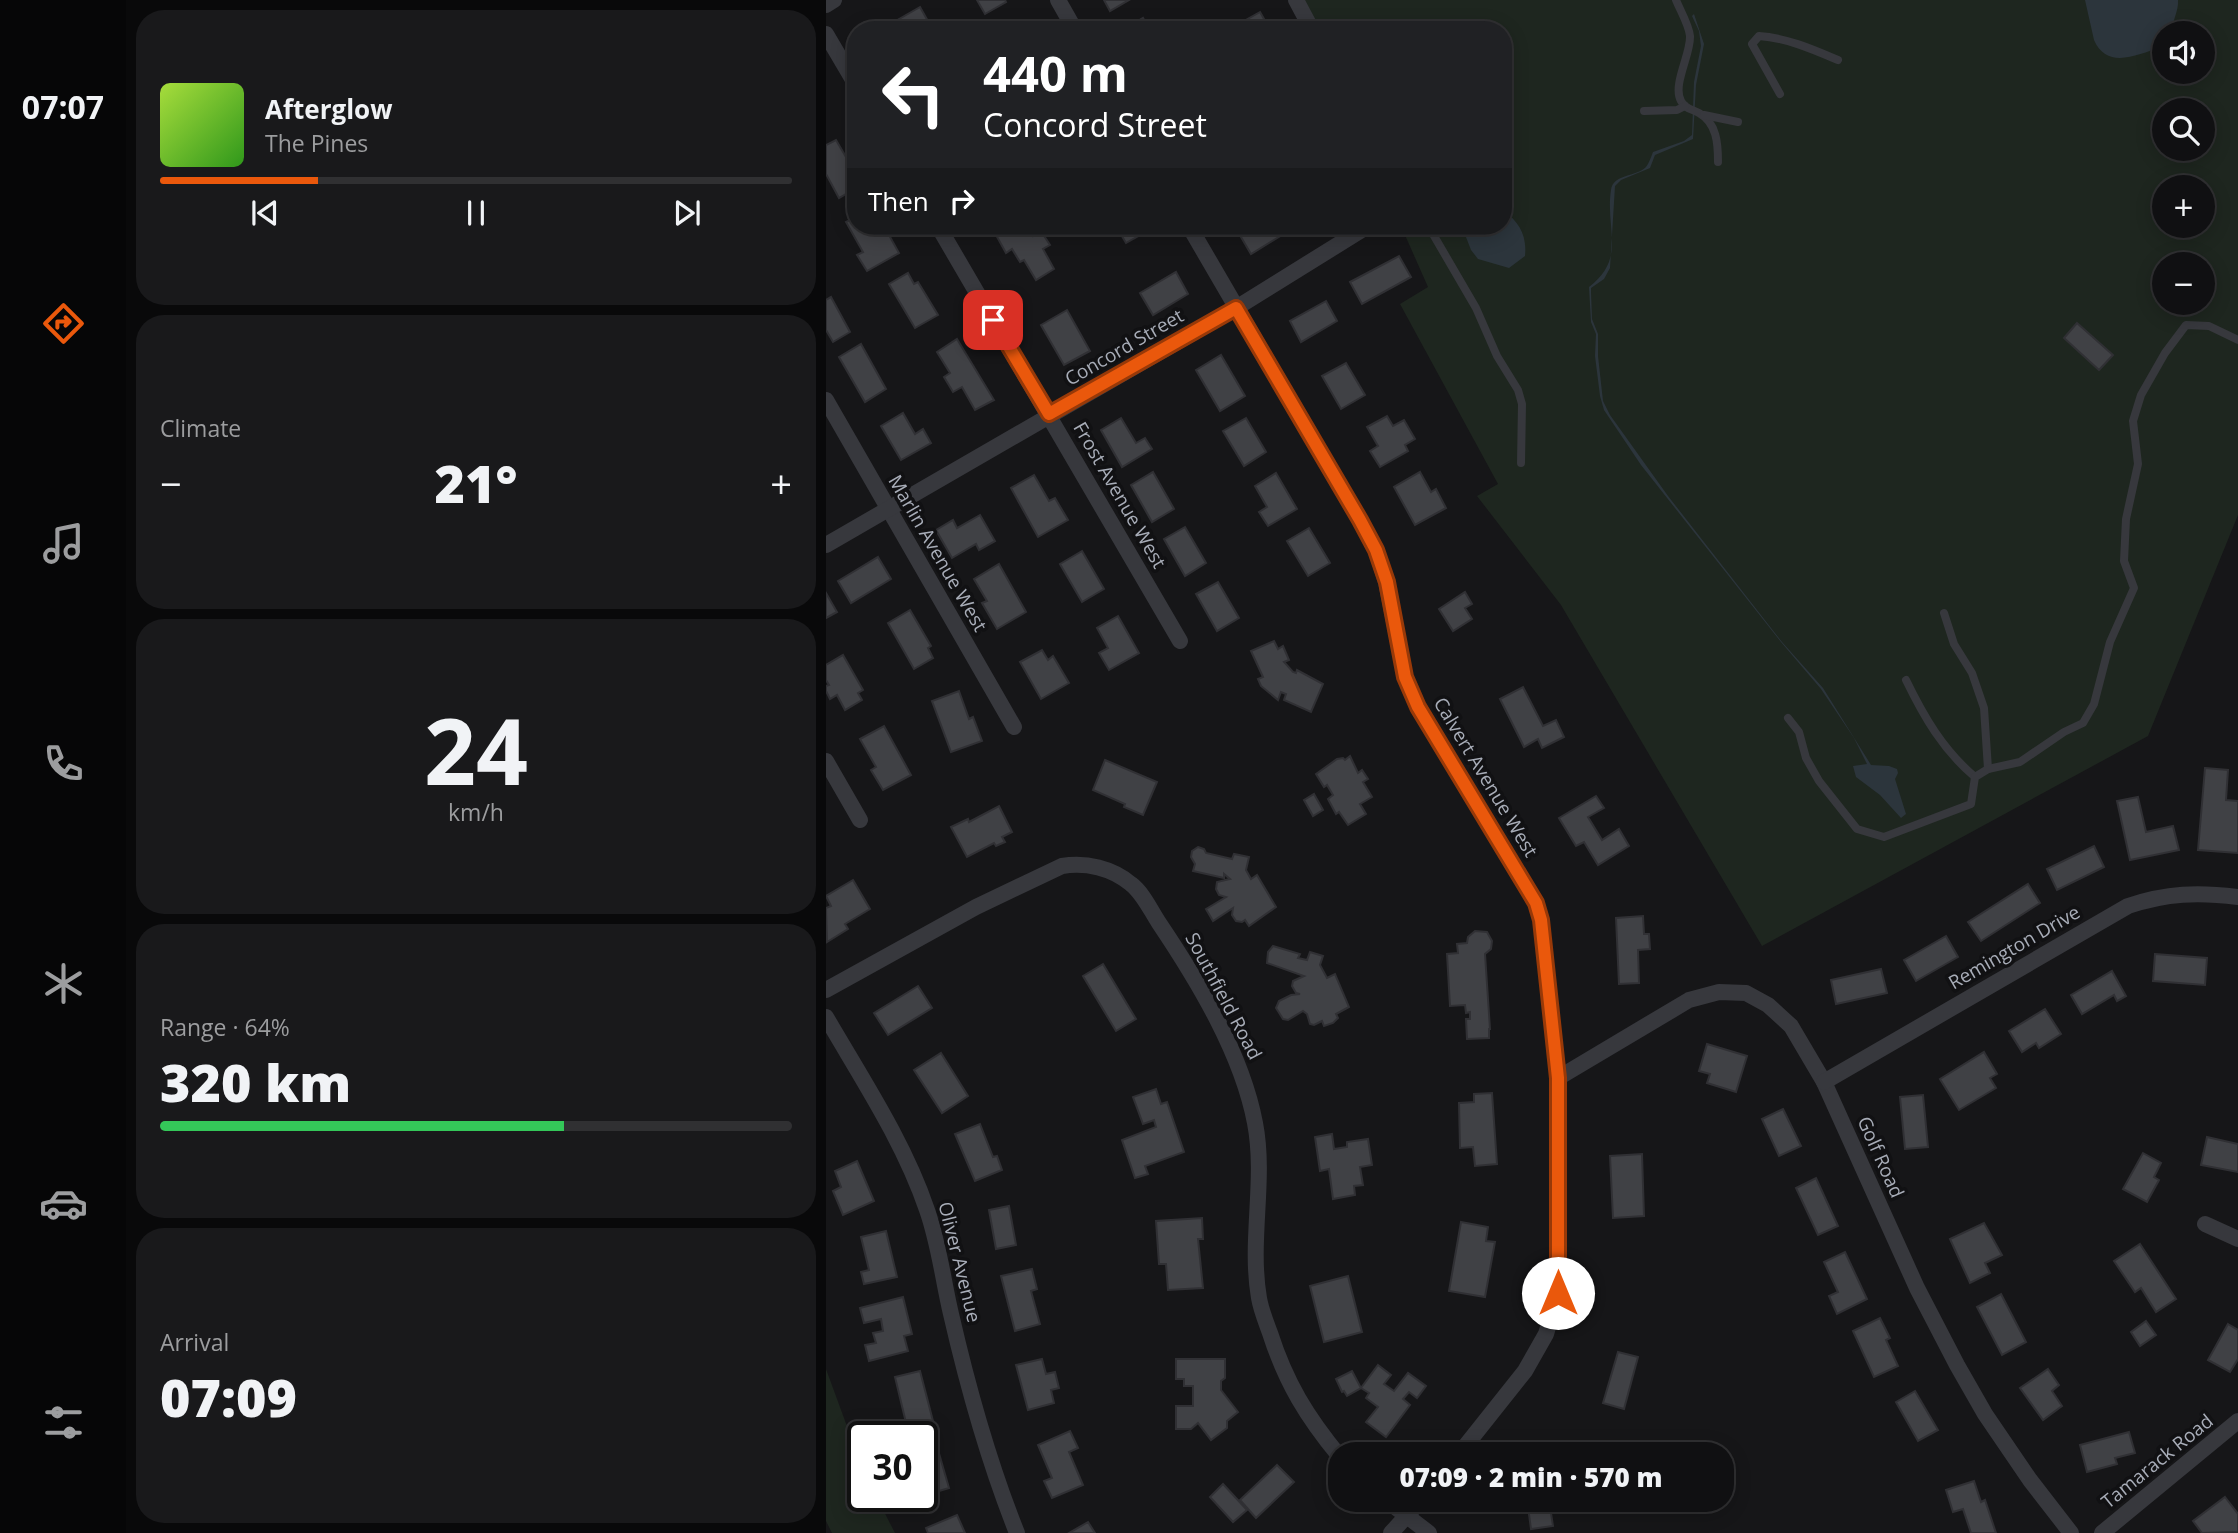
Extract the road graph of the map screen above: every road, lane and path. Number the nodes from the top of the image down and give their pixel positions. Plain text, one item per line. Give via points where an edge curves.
1 (834, 0) edge
2 (1058, 0) edge
3 (1296, 0) edge
4 (1675, 0) edge
5 (826, 5) edge
6 (1071, 21) edge
7 (1307, 21) edge
8 (826, 34) edge
9 (1838, 60) dead end
10 (847, 70) edge
11 (1780, 94) dead end
12 (1687, 108) junction
13 (1644, 111) dead end
14 (1700, 114) junction
15 (1738, 122) dead end
16 (1718, 162) dead end
17 (943, 235) edge
18 (1194, 235) edge
19 (1353, 235) edge
20 (1433, 235) edge
21 (1236, 308) junction
22 (2238, 340) edge
23 (826, 400) edge
24 (1049, 414) junction
25 (1521, 463) dead end
26 (889, 508) junction
27 (826, 545) edge
28 (1944, 613) dead end
29 (1180, 640) dead end
30 (1906, 680) dead end
31 (1788, 718) dead end
32 (1014, 727) dead end
33 (826, 761) edge
34 (1987, 769) junction
35 (1975, 777) junction
36 (860, 820) dead end
37 (2238, 897) edge
38 (826, 990) edge
39 (826, 1017) edge
40 (1558, 1078) junction
41 (1824, 1082) junction
42 (2205, 1224) dead end
43 (2238, 1239) edge
44 (2238, 1421) edge
45 (1328, 1442) edge
46 (1469, 1442) edge
47 (1401, 1512) edge
48 (1411, 1512) edge
49 (1407, 1517) junction
50 (1017, 1533) edge
51 (1391, 1533) edge
52 (1429, 1533) edge
53 (2071, 1533) edge
54 (2102, 1533) edge

1 - 5 street
2 - 6 street
3 - 7 street
4 - 12 lane via 1690,36 1678,91
8 - 10 street
9 - 11 lane via 1802,45 1759,36 1752,44
12 - 13 lane
12 - 14 lane
14 - 15 lane
14 - 16 lane via 1717,137
17 - 24 street, Frost Avenue West
18 - 21 street, Calvert Avenue West
19 - 21 street, Concord Street
20 - 25 lane via 1518,390
21 - 24 street, Concord Street
21 - 40 street, Calvert Avenue West via 1376,550 1387,582 1405,677 1418,707 1536,903
22 - 34 lane via 2209,326 2186,325 2141,396 2133,421 2138,464 2126,519 2124,561 2134,588 2110,642 2094,704 2083,723 2020,761
23 - 26 street, Marlin Avenue West
24 - 26 street, Concord Street
24 - 29 street, Frost Avenue West
26 - 27 street, Concord Street
26 - 32 street, Marlin Avenue West
28 - 34 lane via 1984,708
30 - 35 lane via 1936,735
31 - 35 lane via 1799,732 1819,781 1857,829 1884,837 1971,804
33 - 36 street
34 - 35 lane
37 - 41 street, Remington Drive via 2184,894 2128,906
38 - 45 street, Southfield Road via 1062,866 1096,867 1134,886 1182,959 1244,1079 1256,1125 1259,1299 1286,1378
39 - 50 street, Oliver Avenue via 893,1136 928,1211 964,1367
40 - 41 street, Golf Road via 1689,1000 1719,992 1745,993 1768,1005 1791,1026
40 - 46 street, Calvert Avenue West via 1558,1293 1546,1334 1525,1371
41 - 53 street, Golf Road via 1957,1365 2029,1480
42 - 43 street
44 - 54 street, Tamarack Road
47 - 49 street
48 - 49 street
49 - 51 street
49 - 52 street

